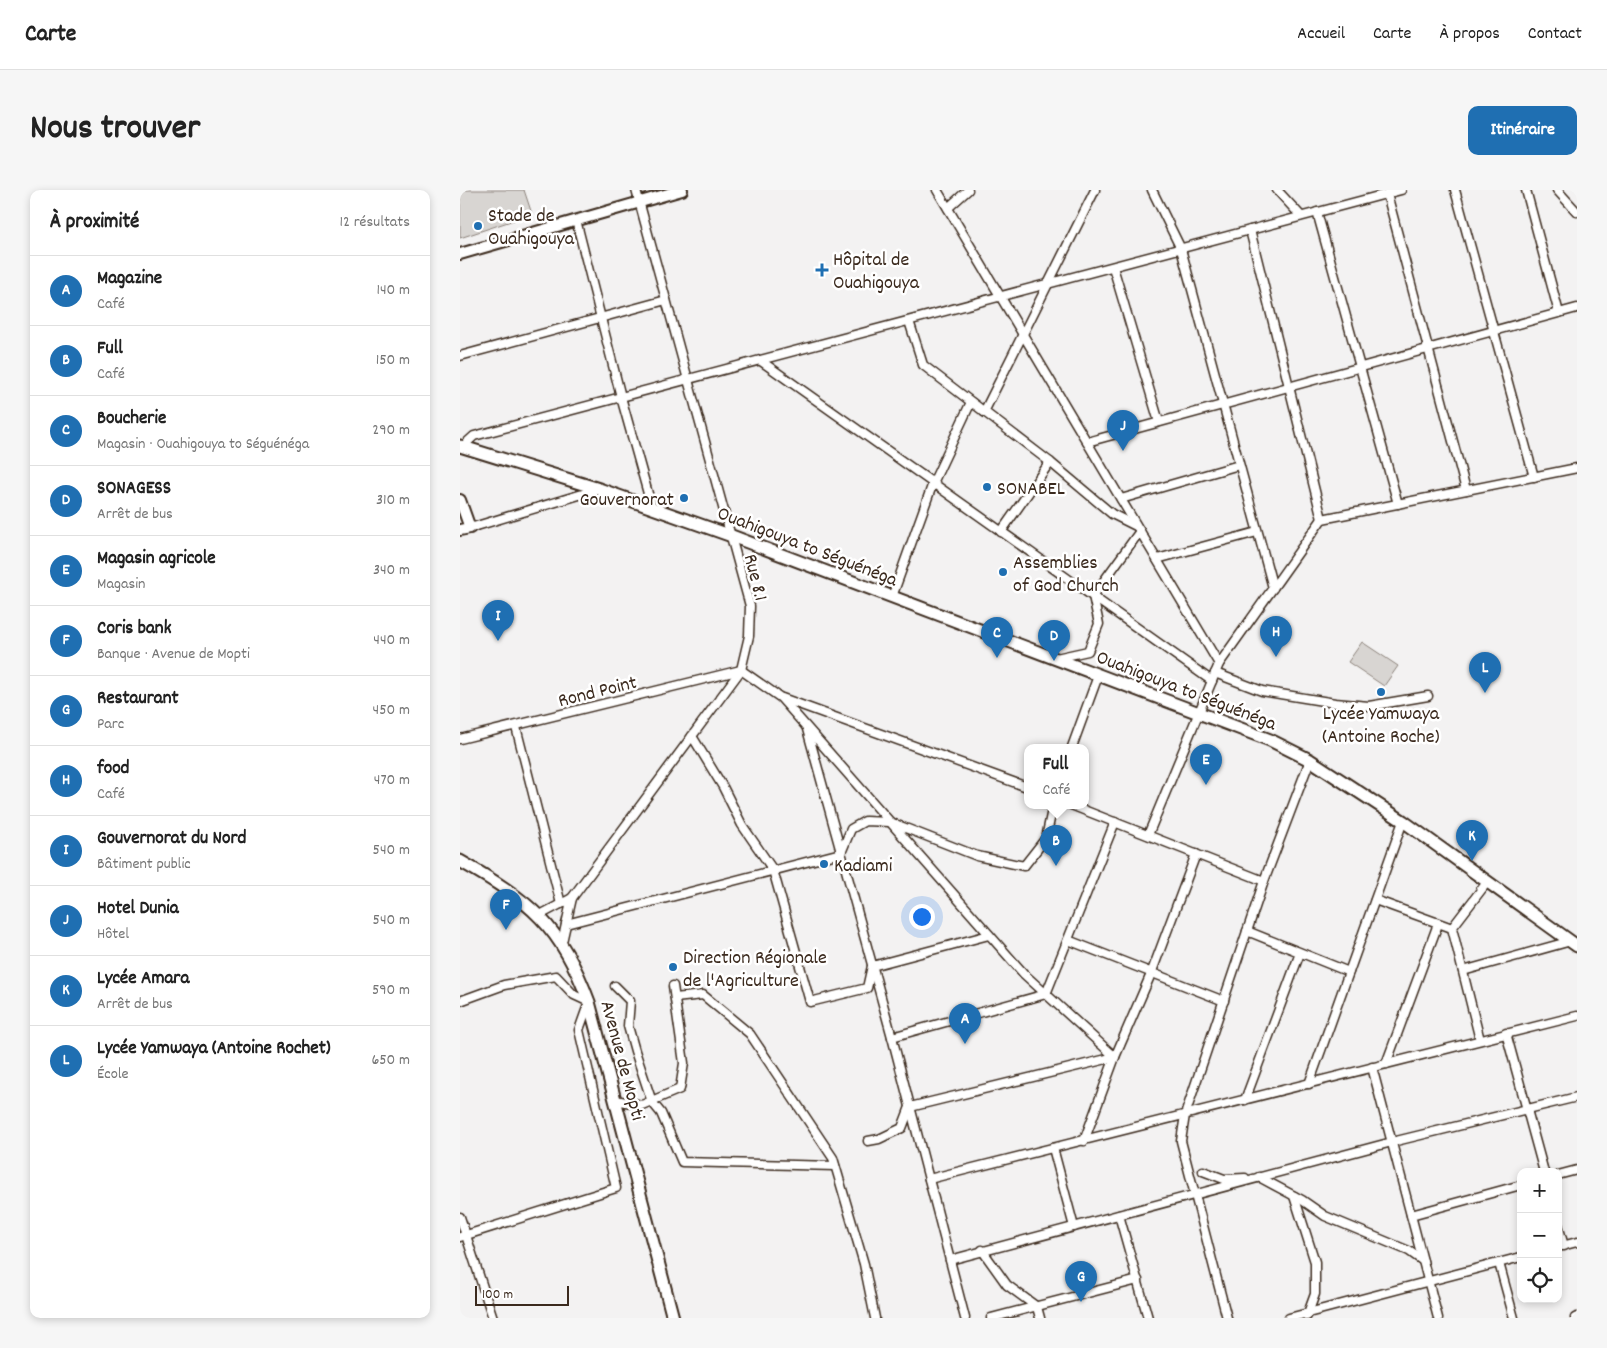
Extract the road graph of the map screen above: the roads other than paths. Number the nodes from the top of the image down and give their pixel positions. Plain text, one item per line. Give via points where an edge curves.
1 (636, 190) edge
2 (682, 190) edge
3 (938, 190) edge
4 (968, 190) edge
5 (1095, 190) edge
6 (1152, 190) edge
7 (1278, 190) edge
8 (1369, 190) edge
9 (1401, 190) edge
10 (1455, 190) edge
11 (1526, 190) edge
12 (1558, 190) edge
13 (1387, 194) junction
14 (1375, 197) junction
15 (640, 201) junction
16 (948, 208) junction
17 (1317, 212) junction
18 (1577, 212) edge
19 (1301, 216) junction
20 (576, 220) junction
21 (1250, 230) junction
22 (1181, 249) junction
23 (460, 254) edge
24 (1113, 266) junction
25 (1050, 284) junction
26 (1001, 296) junction
27 (666, 300) junction
28 (1577, 308) edge
29 (1559, 313) junction
30 (600, 318) junction
31 (909, 322) junction
32 (1495, 330) junction
33 (1023, 334) junction
34 (1429, 349) junction
35 (460, 356) edge
36 (762, 361) junction
37 (1359, 368) junction
38 (688, 379) junction
39 (1289, 388) junction
40 (621, 397) junction
41 (971, 402) junction
42 (1222, 406) junction
43 (984, 412) junction
44 (1159, 422) junction
45 (1087, 442) junction
46 (461, 446) edge
47 (1050, 462) junction
48 (1239, 464) junction
49 (1577, 468) edge
50 (1534, 476) junction
51 (932, 483) junction
52 (599, 489) junction
53 (1466, 490) junction
54 (1121, 499) junction
55 (460, 500) edge
56 (1398, 504) junction
57 (652, 508) junction
58 (1322, 519) junction
59 (1138, 528) junction
60 (465, 529) edge
61 (1001, 532) junction
62 (1257, 532) junction
63 (729, 535) junction
64 (1157, 559) junction
65 (1273, 588) junction
66 (1093, 596) junction
67 (892, 597) junction
68 (1054, 659) junction
69 (1219, 664) junction
70 (741, 670) junction
71 (1215, 673) junction
72 (1098, 676) junction
73 (1212, 681) junction
74 (1428, 696) dead end
75 (781, 698) junction
76 (1198, 714) junction
77 (516, 727) junction
78 (807, 727) junction
79 (692, 736) junction
80 (460, 739) edge
81 (1073, 744) edge
82 (1310, 760) junction
83 (1024, 786) edge
84 (1052, 809) edge
85 (1081, 809) edge
86 (1404, 821) junction
87 (890, 822) junction
88 (1115, 822) junction
89 (1148, 835) junction
90 (841, 853) junction
91 (1196, 854) junction
92 (460, 861) edge
93 (773, 870) junction
94 (1264, 881) junction
95 (1488, 882) junction
96 (572, 898) junction
97 (1375, 900) junction
98 (560, 904) junction
99 (540, 915) junction
100 (566, 924) junction
101 (1438, 924) junction
102 (1452, 928) junction
103 (1247, 931) junction
104 (989, 935) junction
105 (1068, 940) junction
106 (562, 942) junction
107 (1574, 944) edge
108 (1300, 953) junction
109 (872, 966) junction
110 (1463, 971) junction
111 (1349, 972) junction
112 (1151, 974) junction
113 (615, 986) dead end
114 (673, 986) dead end
115 (1046, 994) junction
116 (675, 998) junction
117 (1224, 1001) junction
118 (460, 1002) edge
119 (589, 1002) junction
120 (1577, 1016) edge
121 (1506, 1033) junction
122 (892, 1037) junction
123 (1480, 1040) junction
124 (1116, 1057) junction
125 (1386, 1064) junction
126 (1372, 1067) junction
127 (1309, 1084) junction
128 (1577, 1097) edge
129 (615, 1100) junction
130 (1244, 1100) junction
131 (652, 1102) junction
132 (910, 1107) junction
133 (1527, 1110) junction
134 (1185, 1115) junction
135 (868, 1141) dead end
136 (1084, 1141) junction
137 (1392, 1142) junction
138 (1053, 1148) junction
139 (835, 1166) junction
140 (1543, 1168) edge
141 (1577, 1170) edge
142 (1203, 1171) dead end
143 (1562, 1174) edge
144 (1261, 1177) junction
145 (929, 1179) junction
146 (1517, 1186) edge
147 (1196, 1194) junction
148 (1294, 1196) junction
149 (1119, 1215) junction
150 (1411, 1215) junction
151 (460, 1217) edge
152 (1074, 1227) junction
153 (463, 1236) edge
154 (1577, 1242) edge
155 (1562, 1246) edge
156 (982, 1250) junction
157 (1517, 1258) edge
158 (950, 1260) junction
159 (1423, 1261) junction
160 (1499, 1263) junction
161 (1138, 1280) junction
162 (1428, 1282) junction
163 (1036, 1307) junction
164 (1307, 1316) edge
165 (493, 1318) edge
166 (673, 1318) edge
167 (875, 1318) edge
168 (965, 1318) edge
169 (991, 1318) edge
170 (1040, 1318) edge
171 (1148, 1318) edge
172 (1227, 1318) edge
173 (1292, 1318) edge
174 (1438, 1318) edge
175 (1514, 1318) edge

1 - 15 street, Rue 8.1
2 - 15 main road
3 - 16 street
4 - 16 street
5 - 25 street
6 - 22 street
7 - 19 street
8 - 14 street
9 - 13 street
10 - 32 street
11 - 29 street
12 - 18 street
13 - 14 street
13 - 34 street
14 - 17 street
15 - 20 main road
15 - 27 street, Rue 8.1
16 - 26 street
17 - 19 street
17 - 37 street
19 - 21 street
20 - 23 main road
20 - 30 street
21 - 22 street
21 - 39 street
22 - 24 street
22 - 42 street
24 - 25 street
24 - 44 street
25 - 26 street
25 - 33 street
26 - 31 street
26 - 33 street
27 - 30 street
27 - 38 street, Rue 8.1
28 - 29 street
29 - 32 street
30 - 35 street
30 - 40 street
31 - 36 street
31 - 41 street via 923,365
32 - 34 street
32 - 50 street
33 - 43 street
33 - 45 street
34 - 37 street
34 - 53 street
36 - 38 street
36 - 51 street
37 - 39 street
37 - 56 street
38 - 40 street
38 - 63 street, Rue 8.1
39 - 42 street
39 - 58 street
40 - 46 street via 474,436
40 - 57 street
41 - 43 street
41 - 51 street
42 - 44 street
42 - 48 street
43 - 47 street
44 - 45 street
45 - 54 street
46 - 52 main road, Ouahigouya to Séguénéga
47 - 59 street via 1112,514
47 - 61 street
48 - 54 street
48 - 62 street
49 - 50 street
50 - 53 street
51 - 61 street
51 - 67 street
52 - 57 main road, Ouahigouya to Séguénéga
52 - 60 street
53 - 56 street
54 - 59 street
55 - 60 main road
56 - 58 street
57 - 63 main road, Ouahigouya to Séguénéga
58 - 65 street
59 - 64 street
59 - 66 street
61 - 66 street
62 - 64 street
62 - 65 street
63 - 67 main road, Ouahigouya to Séguénéga
63 - 70 street, Rue 8.1 via 750,606 749,636
64 - 69 street
65 - 69 street
66 - 68 street via 1099,624 1088,651
66 - 73 street
67 - 68 main road, Ouahigouya to Séguénéga
68 - 72 main road, Ouahigouya to Séguénéga
69 - 71 street
70 - 75 street
70 - 77 street, Rond Point
70 - 79 street, Rue 8.1
71 - 73 street
71 - 74 street via 1262,691 1335,703 1369,706
72 - 76 main road, Ouahigouya to Séguénéga
72 - 81 street
73 - 76 street
75 - 78 street
75 - 83 street
76 - 82 main road, Ouahigouya to Séguénéga via 1270,740
76 - 89 street
77 - 80 street, Rond Point
77 - 98 street
78 - 87 street
78 - 90 street
79 - 93 street via 742,825
79 - 96 street, Rue 8.1
82 - 86 main road, Ouahigouya to Séguénéga
82 - 94 street
84 - 87 street via 1046,838 1024,866 977,856
85 - 88 street
86 - 95 main road, Ouahigouya to Séguénéga
86 - 97 street
87 - 90 street via 865,821 851,829
87 - 104 street
88 - 89 street
88 - 105 street
89 - 91 street
90 - 93 street
90 - 109 street
91 - 94 street
91 - 112 street
92 - 99 main road, Avenue de Mopti via 502,885
93 - 100 street
93 - 109 street via 810,1002 866,988
94 - 103 street
95 - 102 street
95 - 107 main road, Ouahigouya to Séguénéga
96 - 98 street, Rue 8.1
96 - 100 street, Rue 8.1
97 - 101 street
97 - 111 street
98 - 99 street, Rue 8.1
99 - 106 main road, Avenue de Mopti
100 - 106 street, Rue 8.1
101 - 102 street
101 - 125 street
102 - 110 street
103 - 108 street
103 - 117 street
104 - 109 street
104 - 115 street
105 - 112 street
105 - 115 street
106 - 119 main road, Avenue de Mopti via 577,968
107 - 110 street
108 - 111 street
108 - 130 street
109 - 122 street
110 - 123 street
111 - 127 street
112 - 117 street
112 - 124 street
113 - 131 street via 630,1001 628,1026
114 - 116 street
115 - 122 street
115 - 124 street
116 - 131 street via 684,1064 680,1088
116 - 139 street via 703,995 750,1034 810,1120
117 - 134 street
118 - 119 street via 504,985 556,976 574,996
119 - 129 main road, Avenue de Mopti
119 - 153 street via 578,1030 616,1188
120 - 121 street
121 - 123 street
121 - 133 street
122 - 132 street
123 - 125 street
124 - 132 street
124 - 136 street
125 - 126 street
126 - 127 street
126 - 137 street
127 - 130 street
128 - 133 street
129 - 131 street via 634,1105
129 - 166 main road, Avenue de Mopti
130 - 134 street
131 - 139 street via 661,1113 682,1162
132 - 135 street via 902,1128
132 - 145 street
133 - 137 street
133 - 140 street
134 - 136 street
134 - 147 street via 1181,1141
136 - 138 street
137 - 144 street
137 - 150 street
138 - 145 street
138 - 152 street
139 - 167 street via 864,1264
141 - 143 street
142 - 144 street via 1224,1179
144 - 147 street
144 - 148 street
145 - 158 street
146 - 150 street
147 - 149 street
147 - 172 street
148 - 159 street via 1325,1216 1409,1251
148 - 164 street via 1315,1262 1315,1294
149 - 152 street
149 - 161 street
150 - 159 street
151 - 153 street
152 - 156 street
153 - 165 street
154 - 155 street
156 - 158 street
156 - 163 street via 1007,1285
157 - 160 street
158 - 168 street
159 - 162 street
160 - 162 street
160 - 175 street
161 - 163 street
161 - 171 street
162 - 164 street
162 - 174 street
163 - 169 street
163 - 170 street
164 - 173 street

